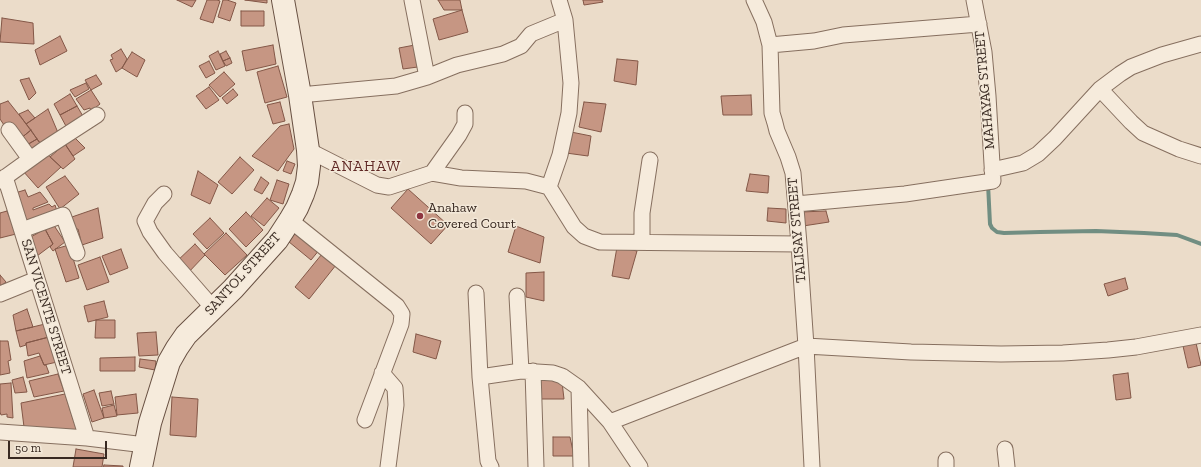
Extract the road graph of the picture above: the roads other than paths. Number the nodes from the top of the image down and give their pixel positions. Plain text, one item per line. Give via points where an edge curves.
1 (412, 0) edge
2 (559, 0) edge
3 (754, 0) edge
4 (974, 0) edge
5 (286, 2) edge
6 (565, 20) junction
7 (979, 24) junction
8 (1201, 44) edge
9 (770, 45) junction
10 (427, 76) junction
11 (1100, 89) junction
12 (300, 95) junction
13 (465, 113) dead end
14 (97, 115) dead end
15 (9, 130) dead end
16 (308, 150) junction
17 (1201, 156) edge
18 (30, 159) junction
19 (650, 160) dead end
20 (432, 173) junction
21 (993, 175) junction
22 (2, 179) edge
23 (549, 187) junction
24 (164, 194) dead end
25 (796, 204) junction
26 (290, 220) junction
27 (22, 230) junction
28 (642, 242) junction
29 (799, 244) junction
30 (77, 253) dead end
31 (37, 279) junction
32 (476, 293) dead end
33 (0, 294) edge
34 (517, 296) dead end
35 (213, 308) junction
36 (1201, 335) edge
37 (806, 346) junction
38 (527, 371) junction
39 (382, 373) junction
40 (480, 377) junction
41 (579, 388) junction
42 (365, 420) dead end
43 (610, 422) junction
44 (0, 432) edge
45 (87, 438) junction
46 (145, 445) junction
47 (1005, 448) dead end
48 (141, 467) edge
49 (388, 467) edge
50 (491, 467) edge
51 (536, 467) edge
52 (581, 467) edge
53 (640, 467) edge
54 (812, 467) edge
55 (1007, 467) edge

1 - 10 street
2 - 6 street
3 - 9 street, TALISAY STREET via 764,22
4 - 7 street, MAHAYAG STREET
5 - 12 main road, SANTOL STREET
6 - 10 street via 531,34 521,46 503,54 457,65
6 - 23 street via 570,83 569,113 560,155
7 - 9 street via 843,35 814,41
7 - 21 street, MAHAYAG STREET via 984,52
8 - 11 street via 1131,67
9 - 25 street, TALISAY STREET via 772,113 793,173
10 - 12 street via 396,86
11 - 17 street via 1143,133
11 - 21 street via 1038,154 1023,164
12 - 16 main road, SANTOL STREET
13 - 20 street via 465,124 460,135
14 - 18 street
15 - 18 street
16 - 20 street via 377,185 390,187
16 - 26 main road, SANTOL STREET via 307,182
18 - 22 street
19 - 28 street via 642,213
20 - 23 street via 461,178 526,181
21 - 25 street via 905,194
22 - 27 street, SAN VICENTE STREET
23 - 28 street via 574,227 584,236 600,242
24 - 35 street via 155,203 145,221 165,253
25 - 29 street, TALISAY STREET
26 - 35 main road, SANTOL STREET via 263,257
26 - 39 street via 399,308 402,314 401,324
27 - 30 street via 63,215
27 - 31 street, SAN VICENTE STREET
28 - 29 street
29 - 37 street, TALISAY STREET
31 - 33 street
31 - 45 street, SAN VICENTE STREET
32 - 40 street
34 - 38 street
35 - 46 main road, SANTOL STREET via 186,335 169,362
36 - 37 street via 1136,347 1063,353 911,352
37 - 43 street
37 - 54 street, TALISAY STREET
38 - 40 street
38 - 41 street via 553,373
38 - 51 street
39 - 42 street
39 - 49 street via 395,388 396,399
40 - 50 street via 488,461
41 - 43 street
41 - 52 street
43 - 53 street
44 - 45 street
45 - 46 street
46 - 48 main road, SANTOL STREET
47 - 55 street

